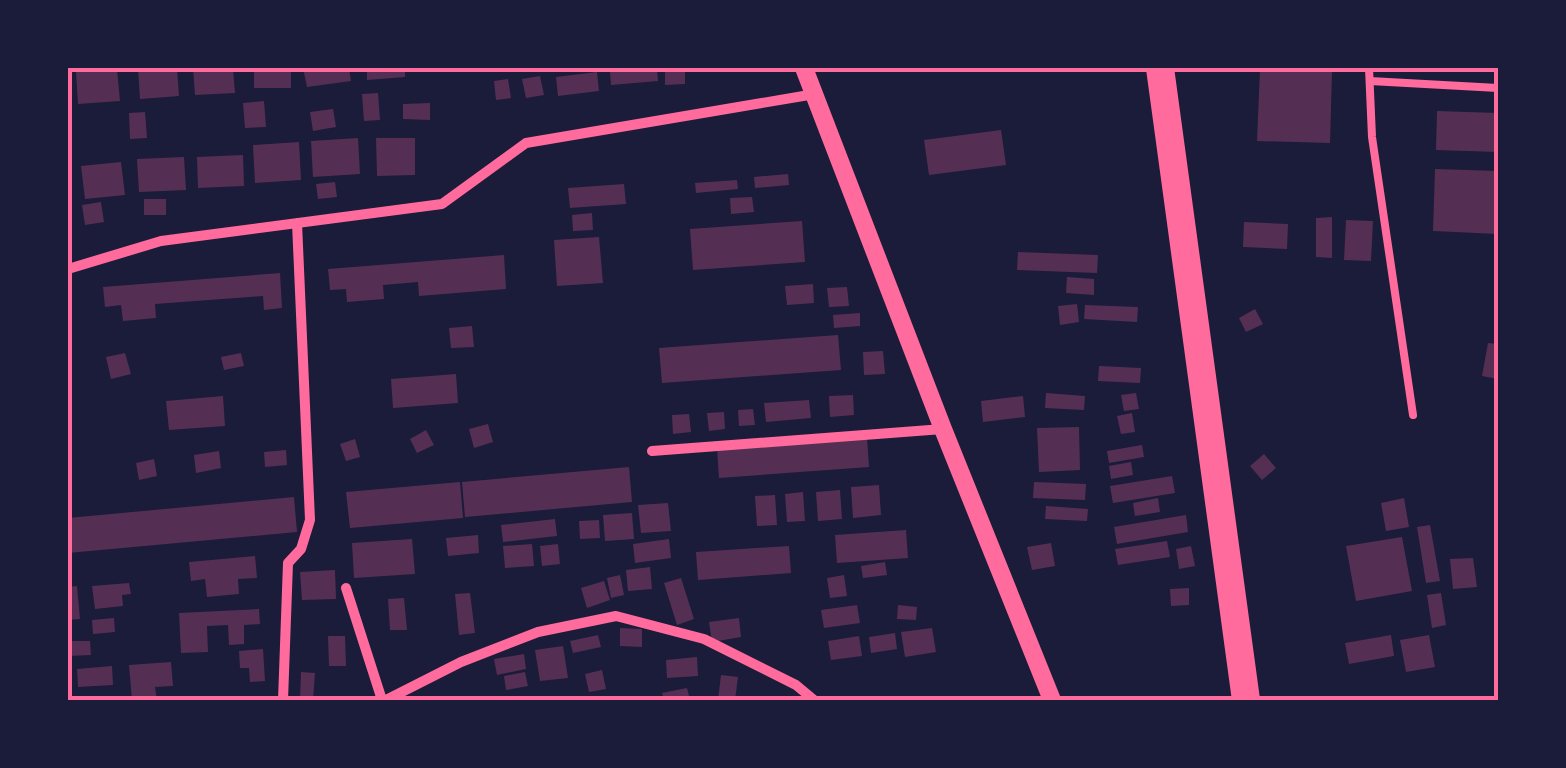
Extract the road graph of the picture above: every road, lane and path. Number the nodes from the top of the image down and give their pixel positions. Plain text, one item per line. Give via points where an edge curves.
1 (804, 68) edge
2 (1160, 68) edge
3 (1370, 68) edge
4 (1370, 81) junction
5 (1498, 88) edge
6 (814, 94) junction
7 (298, 223) junction
8 (68, 269) edge
9 (1413, 415) dead end
10 (942, 429) junction
11 (652, 451) dead end
12 (346, 588) dead end
13 (283, 700) edge
14 (384, 700) edge
15 (814, 700) edge
16 (1052, 700) edge
17 (1246, 700) edge

1 - 6 street
2 - 17 highway
3 - 4 lane
4 - 5 lane
4 - 9 lane via 1372,137
6 - 7 street via 526,144 442,204
6 - 10 street
7 - 8 street via 160,241
7 - 13 street via 310,520 301,549 288,563
10 - 11 street
10 - 16 street
12 - 14 street
14 - 15 street via 538,632 616,616 704,639

